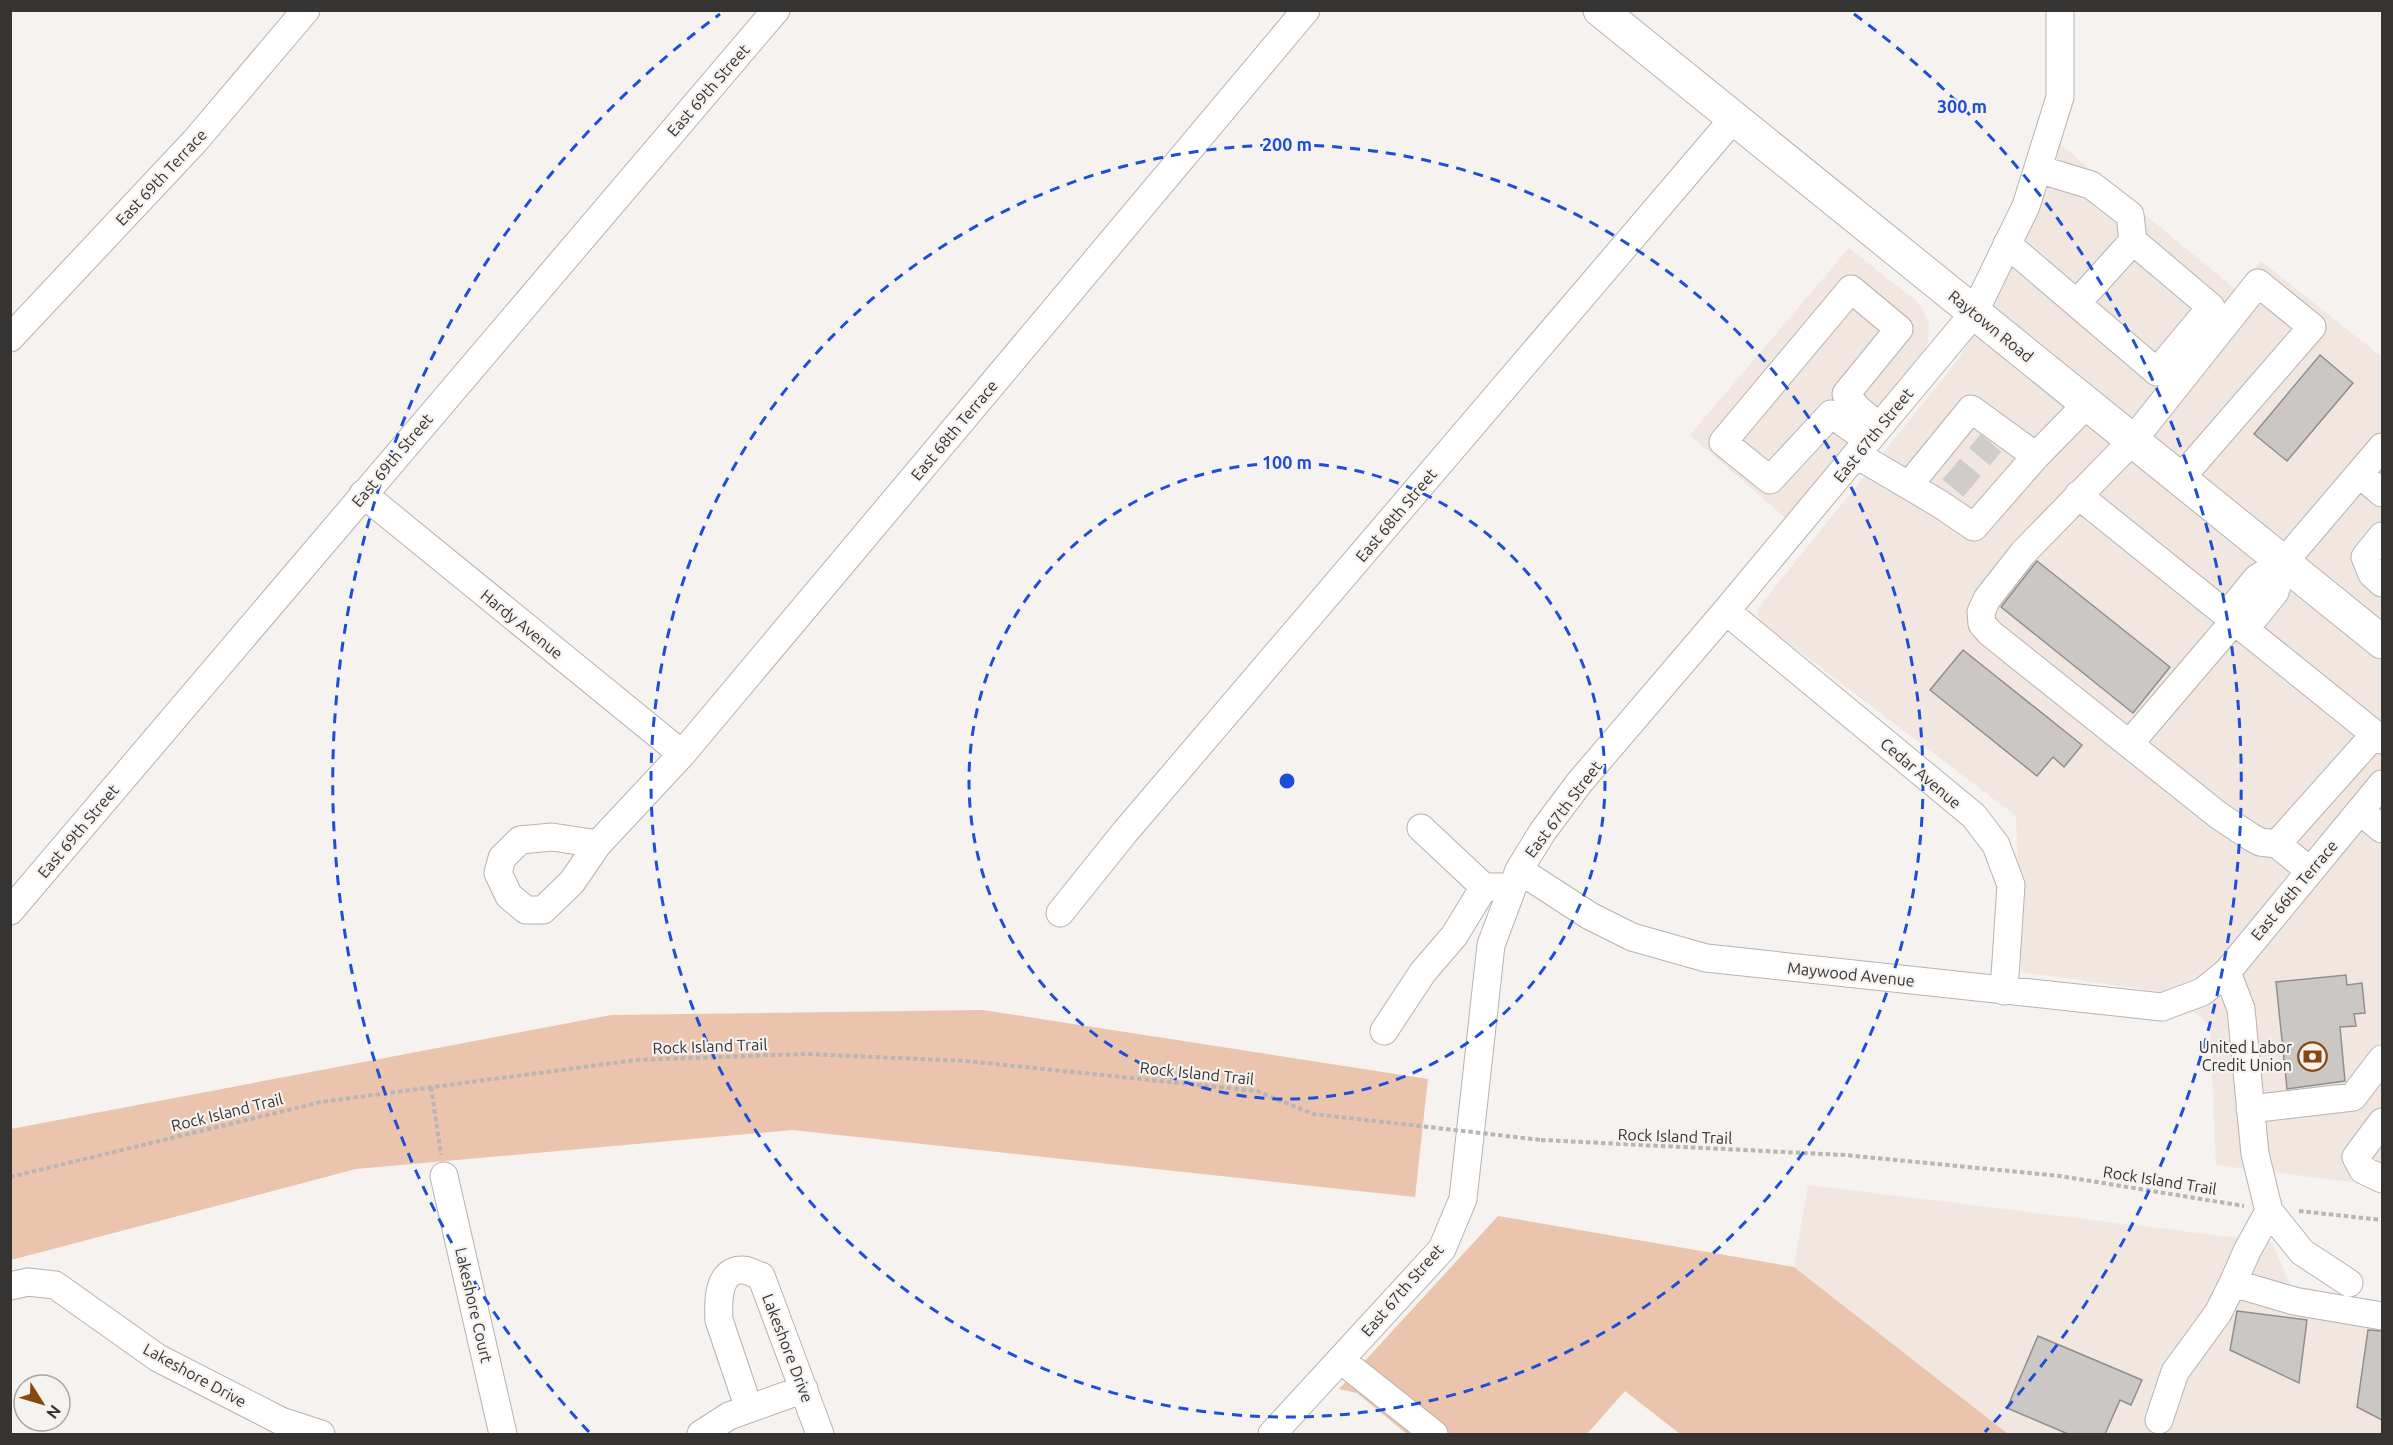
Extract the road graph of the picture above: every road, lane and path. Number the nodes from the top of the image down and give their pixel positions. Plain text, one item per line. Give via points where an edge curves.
1 (306, 10) edge
2 (776, 10) edge
3 (1306, 10) edge
4 (1600, 10) edge
5 (2060, 10) edge
6 (1734, 118) junction
7 (2038, 169) junction
8 (2133, 241) junction
9 (2007, 244) junction
10 (2077, 303) junction
11 (1974, 313) junction
12 (10, 338) edge
13 (2087, 404) junction
14 (2133, 440) junction
15 (1868, 441) junction
16 (2382, 447) edge
17 (2036, 456) junction
18 (2360, 474) junction
19 (2180, 479) junction
20 (1909, 485) junction
21 (2382, 493) edge
22 (363, 495) junction
23 (2078, 495) junction
24 (2382, 536) edge
25 (2284, 562) junction
26 (2382, 583) edge
27 (1726, 611) junction
28 (2235, 620) junction
29 (2379, 632) edge
30 (2379, 737) edge
31 (2130, 744) junction
32 (682, 754) junction
33 (2382, 784) edge
34 (2360, 811) junction
35 (1420, 828) dead end
36 (2382, 829) edge
37 (598, 844) dead end
38 (2277, 844) junction
39 (2310, 871) junction
40 (1516, 878) junction
41 (1484, 886) junction
42 (10, 911) edge
43 (1060, 913) dead end
44 (2227, 972) junction
45 (2004, 991) junction
46 (2202, 992) joint
47 (1384, 1031) dead end
48 (2382, 1059) edge
49 (431, 1087) junction
50 (2250, 1109) junction
51 (2382, 1122) edge
52 (444, 1176) joint
53 (10, 1177) edge
54 (2382, 1179) edge
55 (2269, 1210) junction
56 (2382, 1220) edge
57 (2233, 1282) junction
58 (2349, 1283) dead end
59 (10, 1286) edge
60 (2382, 1316) edge
61 (1341, 1360) junction
62 (804, 1389) junction
63 (748, 1409) junction
64 (2158, 1420) dead end
65 (321, 1434) edge
66 (503, 1434) edge
67 (701, 1434) edge
68 (820, 1434) edge
69 (1272, 1434) edge
70 (1434, 1434) edge

1 - 12 street, East 69th Terrace via 195,141
2 - 22 street, East 69th Street
3 - 32 street, East 68th Terrace
4 - 6 main road, Raytown Road
5 - 7 street, East 67th Street via 2060,97
6 - 11 main road, Raytown Road
6 - 43 street, East 68th Street
7 - 8 street via 2091,185 2130,215
7 - 9 street, East 67th Street via 2026,206
8 - 10 street
8 - 10 street via 2211,307 2157,372
9 - 10 street
9 - 11 street, East 67th Street
11 - 13 main road, Raytown Road
11 - 15 street, East 67th Street
13 - 14 main road, Raytown Road
13 - 17 street
14 - 19 main road, Raytown Road
14 - 19 street via 2258,284 2312,327
14 - 23 street
15 - 15 street via 1857,408 1846,394 1899,329 1851,290 1723,442 1770,480 1831,414
15 - 20 street
15 - 27 street, East 67th Street
16 - 18 street
17 - 20 street via 1974,527 1946,496
17 - 20 street via 1996,437 1971,409
18 - 21 street
18 - 25 street
19 - 25 main road, Raytown Road
22 - 32 street, Hardy Avenue
22 - 42 street, East 69th Street
23 - 28 street
23 - 31 street via 2023,553 1987,599 1981,612 1983,624
24 - 26 street via 2365,557 2372,574
25 - 28 street via 2276,592 2254,618
25 - 29 main road, Raytown Road
27 - 40 street, East 67th Street via 1579,783 1543,831
27 - 45 street, Cedar Avenue via 1974,816 1996,845 2011,885
28 - 30 street
28 - 31 street
30 - 38 street
31 - 38 street via 2251,837
32 - 37 street, East 68th Terrace
33 - 34 street, East 66th Terrace
34 - 36 street
34 - 39 street, East 66th Terrace
35 - 41 street
38 - 39 street
39 - 44 street, East 66th Terrace
40 - 41 street
40 - 45 street, Maywood Avenue via 1632,937 1706,957
40 - 61 street, East 67th Street via 1491,945 1463,1199 1442,1249
41 - 47 street via 1454,936 1423,972
44 - 46 street, East 66th Terrace
44 - 50 street via 2241,1009
45 - 46 street, Maywood Avenue via 2162,1006
48 - 50 street via 2353,1097
49 - 52 path
49 - 53 path, Rock Island Trail via 321,1102
49 - 55 path, Rock Island Trail, bridge via 636,1060 806,1054 966,1061 1257,1091 1313,1114 1541,1140 1867,1157 2060,1176
50 - 55 street via 2255,1154
51 - 54 street via 2356,1156 2363,1170
52 - 66 street, Lakeshore Court
55 - 56 path, Rock Island Trail
55 - 57 street
55 - 58 street via 2302,1252
57 - 60 street via 2295,1302
57 - 64 street via 2218,1313 2175,1372
59 - 65 street, Lakeshore Drive via 28,1282 55,1285 158,1358 281,1421
61 - 69 street, East 67th Street
61 - 70 street
62 - 63 street
62 - 63 street, Lakeshore Drive via 761,1276 738,1270 720,1286 719,1320
62 - 68 street, Lakeshore Drive
63 - 67 street

